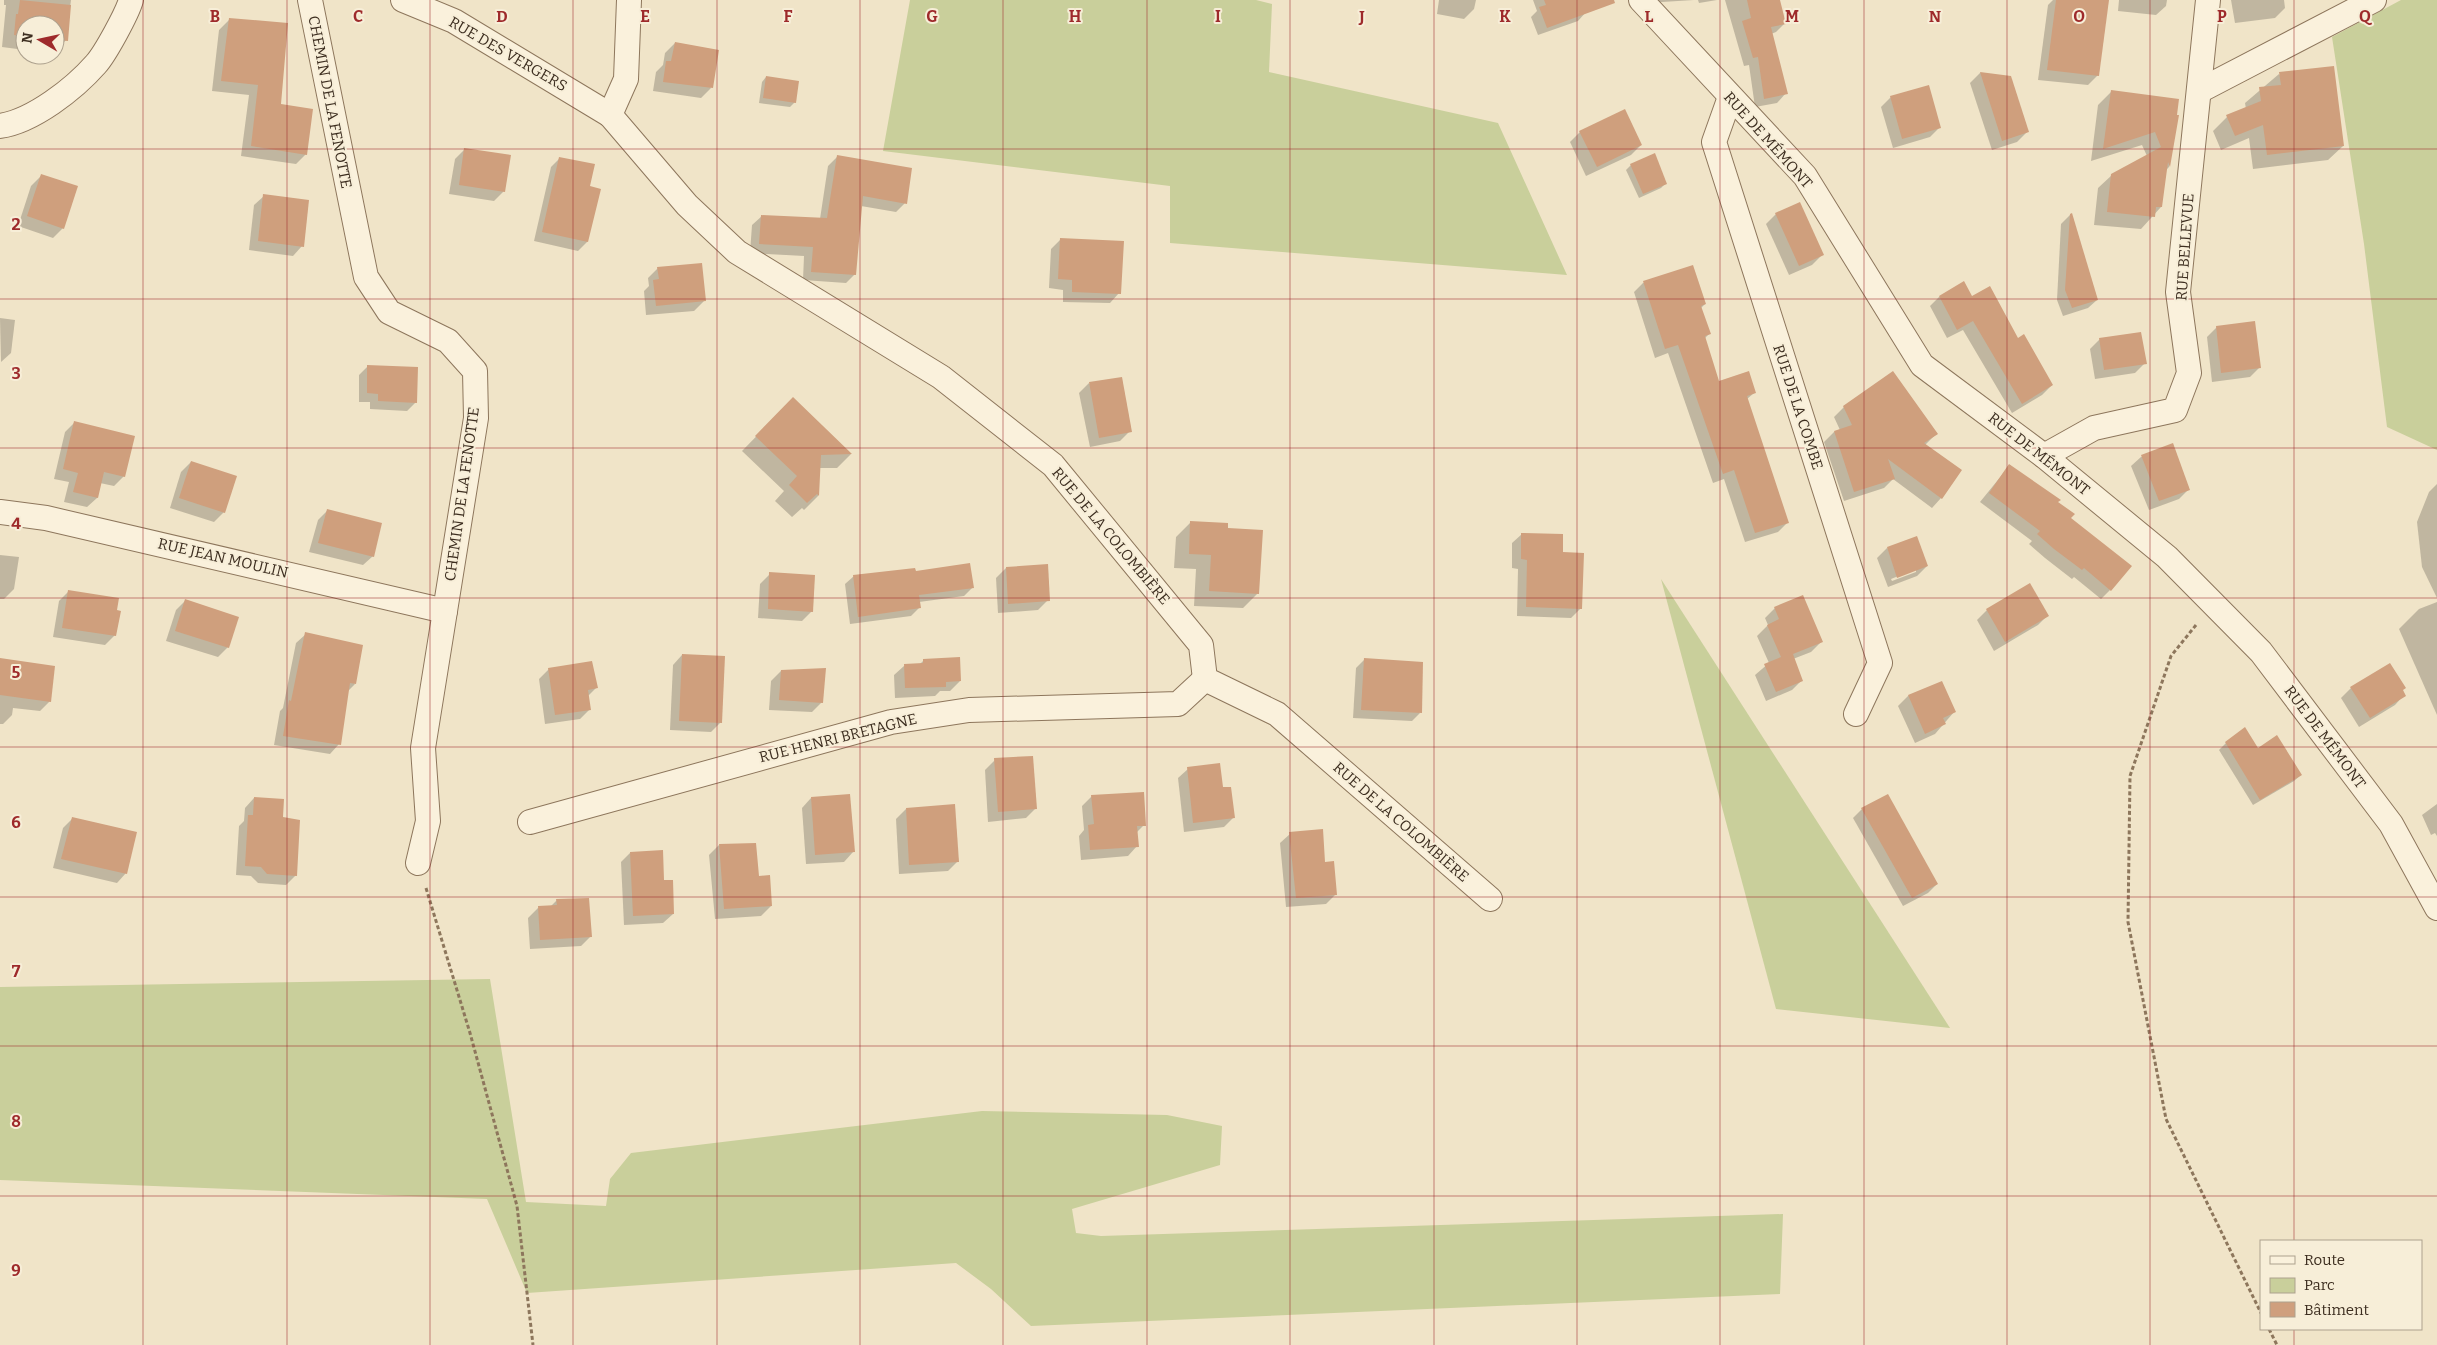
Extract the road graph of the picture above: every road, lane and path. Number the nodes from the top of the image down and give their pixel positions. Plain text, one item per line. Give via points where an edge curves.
1 (131, 0) edge
2 (310, 0) edge
3 (403, 0) edge
4 (629, 0) edge
5 (1641, 0) edge
6 (2208, 0) edge
7 (2374, 0) edge
8 (2199, 91) junction
9 (1730, 97) junction
10 (610, 115) junction
11 (0, 126) edge
12 (2044, 456) junction
13 (0, 512) edge
14 (2213, 603) junction
15 (445, 611) junction
16 (1205, 679) junction
17 (1856, 714) dead end
18 (530, 822) dead end
19 (418, 863) joint
20 (1490, 899) dead end
21 (2437, 908) edge
22 (2260, 1310) edge
23 (2270, 1330) edge
24 (533, 1345) edge
25 (2277, 1345) edge

1 - 11 street via 97,64 46,108 13,124
2 - 15 street, CHEMIN DE LA FENOTTE via 366,277 389,312 448,341 474,371 476,418
3 - 10 street, RUE DES VERGERS via 454,21
4 - 10 street via 626,79
5 - 9 street, RUE DE MÉMONT
6 - 8 street, RUE BELLEVUE
7 - 8 street
8 - 12 street, RUE BELLEVUE via 2178,292 2189,373 2175,410 2094,428
9 - 12 street, RUE DE MÉMONT via 1805,176 1922,365
9 - 17 street, RUE DE LA COMBE via 1714,142 1880,663
10 - 16 street, RUE DE LA COLOMBIÈRE via 687,205 737,252 941,377 1052,465 1201,645
12 - 14 street, RUE DE MÉMONT via 2167,557
13 - 15 street, RUE JEAN MOULIN via 46,518
14 - 21 street, RUE DE MÉMONT via 2261,652 2391,824
14 - 22 path via 2171,656 2130,776 2128,922 2166,1119
15 - 19 street, CHEMIN DE LA FENOTTE via 423,748 428,821
16 - 18 street, RUE HENRI BRETAGNE via 1178,704 969,710 890,722
16 - 20 street, RUE DE LA COLOMBIÈRE via 1277,714
19 - 24 path via 470,1033 517,1206
23 - 25 path

